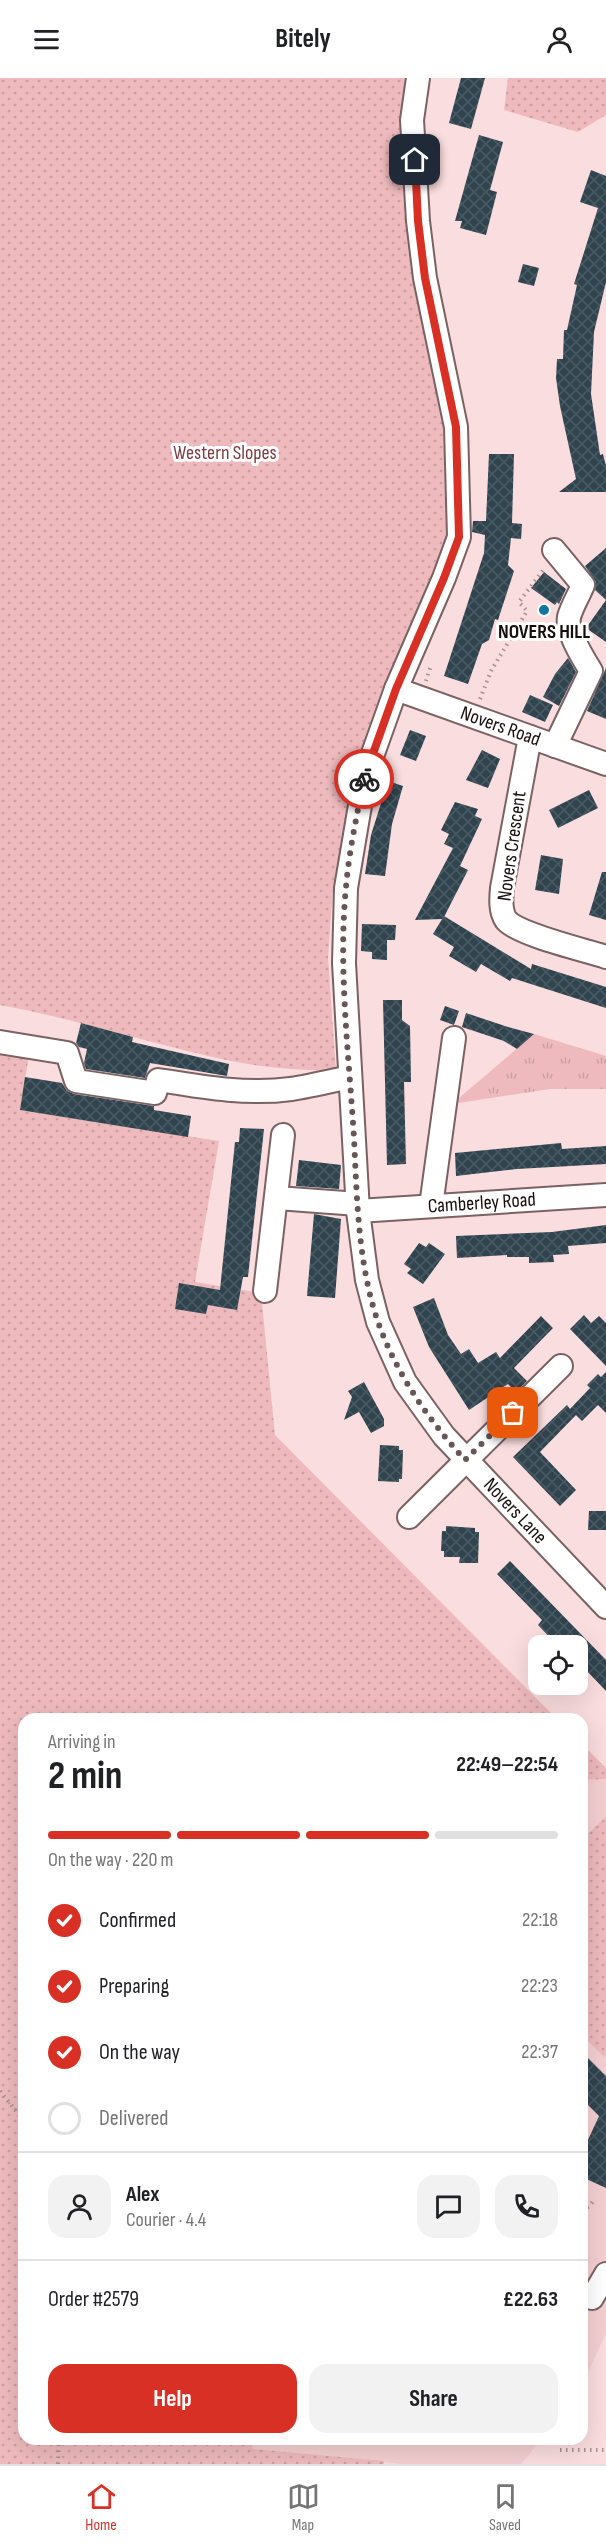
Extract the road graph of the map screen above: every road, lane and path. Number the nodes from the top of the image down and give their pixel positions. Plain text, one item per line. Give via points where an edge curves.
1 (418, 78) edge
2 (556, 552) joint
3 (396, 689) junction
4 (473, 717) junction
5 (530, 737) junction
6 (555, 746) junction
7 (606, 764) edge
8 (606, 957) edge
9 (454, 1038) dead end
10 (0, 1042) edge
11 (350, 1077) junction
12 (283, 1135) dead end
13 (606, 1195) edge
14 (277, 1198) junction
15 (431, 1206) junction
16 (358, 1208) junction
17 (265, 1291) dead end
18 (561, 1366) dead end
19 (465, 1460) junction
20 (409, 1517) dead end
21 (604, 1600) edge
22 (0, 2091) edge
23 (18, 2114) edge
24 (593, 2201) dead end
25 (588, 2207) edge
26 (606, 2274) edge
27 (592, 2298) dead end
28 (59, 2445) edge
29 (560, 2450) dead end
30 (606, 2450) edge
31 (58, 2464) edge

1 - 3 street via 412,120 418,221 425,278 456,427 459,537
2 - 4 path via 519,602 527,611 491,670
2 - 6 street via 583,585 569,618 580,654 591,670
3 - 4 street, Novers Road
3 - 11 street via 365,776 346,888 344,963
4 - 5 street, Novers Road
5 - 6 street, Novers Road
5 - 8 street, Novers Crescent via 501,905 506,919 519,929
6 - 7 street, Novers Road
9 - 15 street
10 - 11 street via 67,1053 76,1081 155,1094 158,1080 220,1090 267,1090
11 - 16 street
12 - 14 street
13 - 15 street, Camberley Road
14 - 16 street, Camberley Road
14 - 17 street
15 - 16 street, Camberley Road
16 - 19 street, Novers Lane via 367,1280 391,1353 423,1409
18 - 19 street
19 - 20 street
19 - 21 street, Novers Lane
22 - 23 path
24 - 25 path
26 - 27 street
28 - 31 path
29 - 30 path

